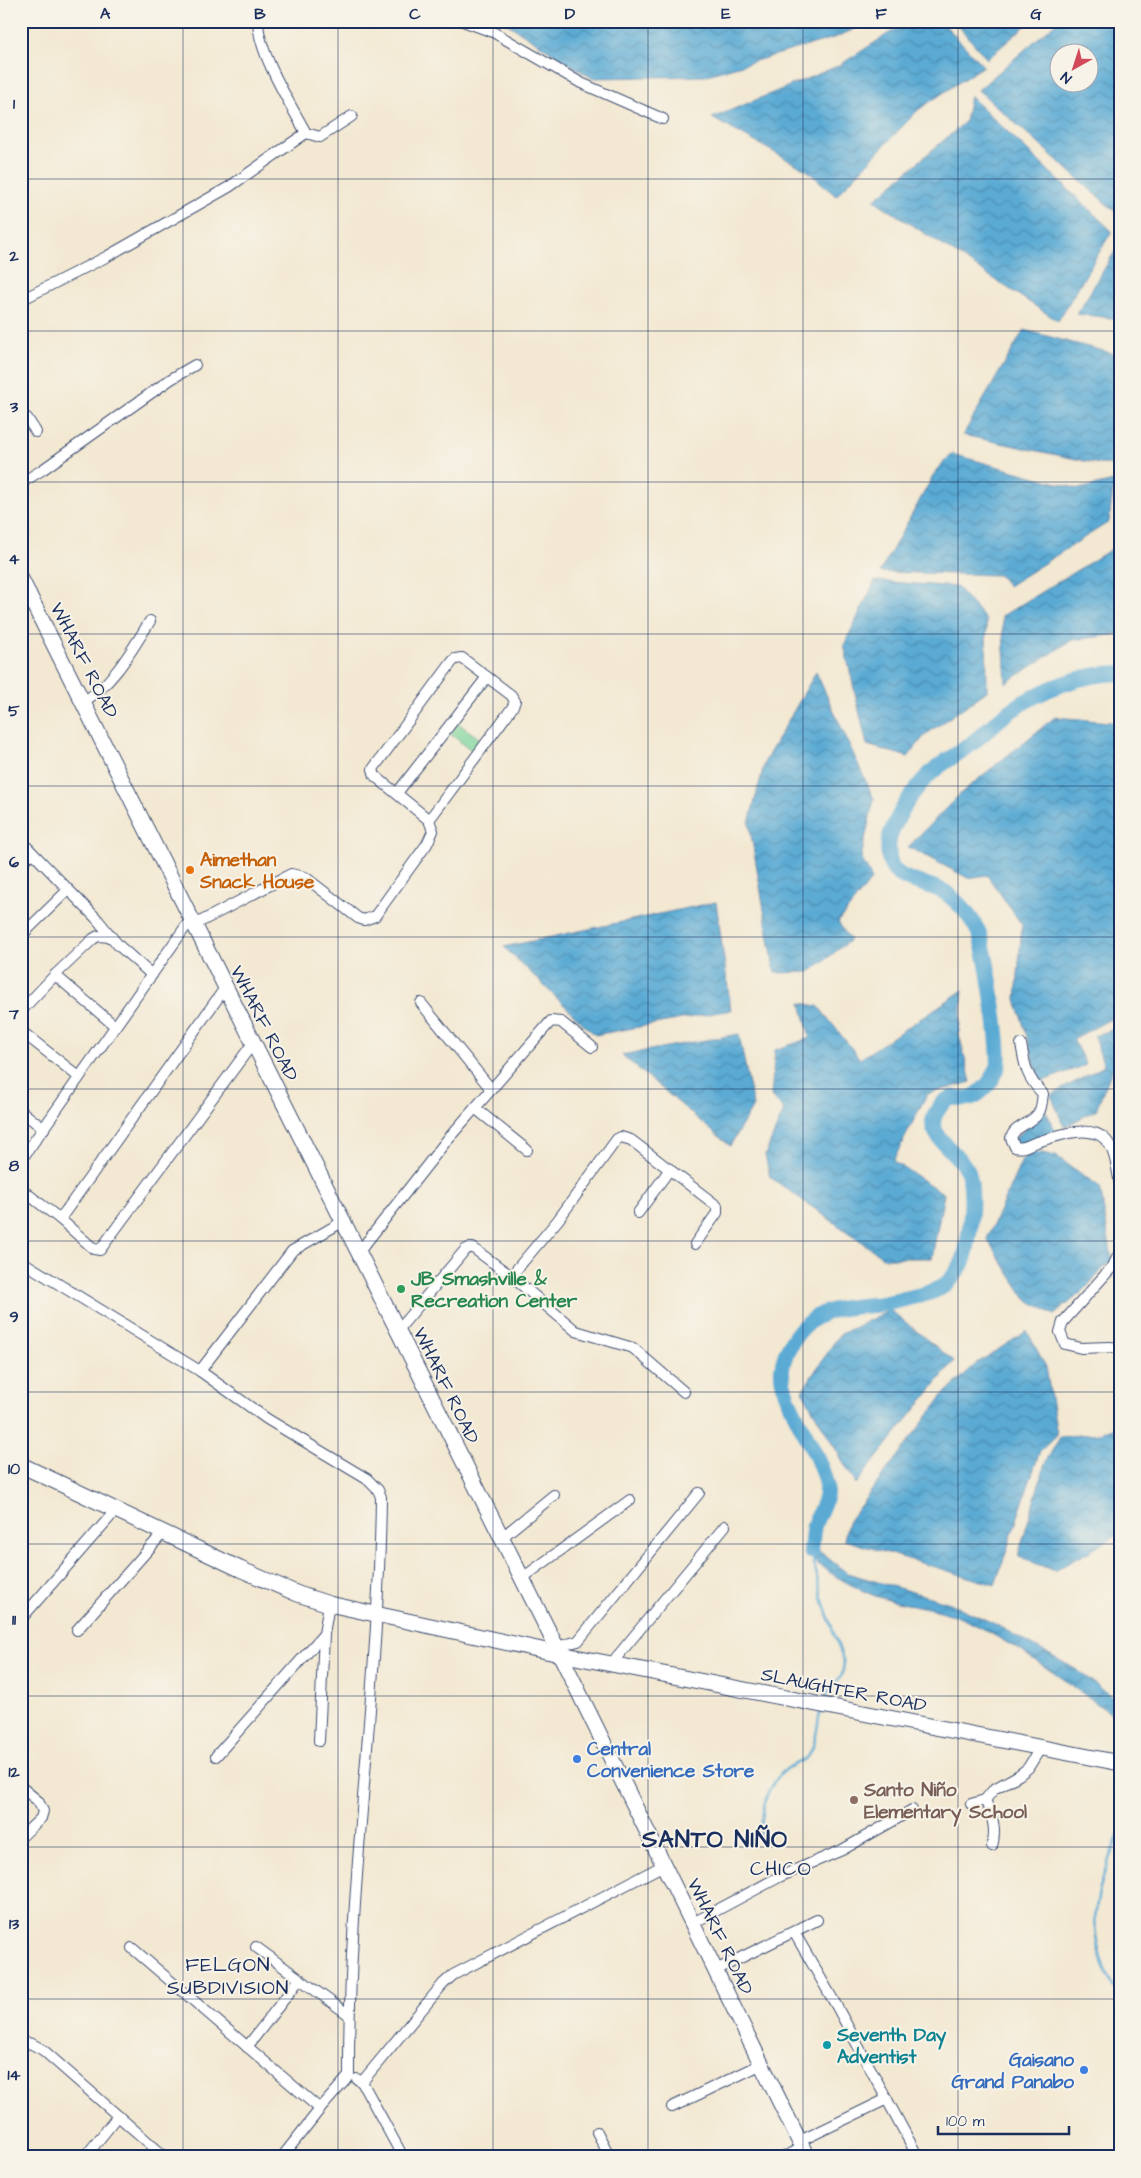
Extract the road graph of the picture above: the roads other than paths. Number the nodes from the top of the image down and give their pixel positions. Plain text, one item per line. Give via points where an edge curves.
1 (258, 21) edge
2 (463, 21) edge
3 (352, 116) dead end
4 (663, 119) dead end
5 (306, 133) junction
6 (21, 300) edge
7 (194, 365) dead end
8 (21, 416) edge
9 (36, 432) dead end
10 (21, 483) edge
11 (21, 579) edge
12 (150, 621) dead end
13 (487, 677) junction
14 (83, 702) junction
15 (397, 794) junction
16 (429, 820) junction
17 (21, 841) edge
18 (32, 853) junction
19 (21, 862) edge
20 (68, 890) junction
21 (193, 922) junction
22 (21, 936) edge
23 (110, 937) junction
24 (54, 975) junction
25 (152, 975) junction
26 (225, 988) junction
27 (421, 1004) dead end
28 (21, 1011) edge
29 (115, 1026) junction
30 (21, 1031) edge
31 (253, 1043) junction
32 (1021, 1044) dead end
33 (592, 1047) dead end
34 (79, 1077) junction
35 (491, 1089) junction
36 (475, 1108) junction
37 (21, 1111) edge
38 (44, 1129) junction
39 (527, 1150) dead end
40 (21, 1160) edge
41 (670, 1169) junction
42 (1120, 1184) edge
43 (21, 1189) edge
44 (638, 1213) dead end
45 (60, 1220) junction
46 (342, 1222) junction
47 (695, 1244) dead end
48 (1120, 1252) edge
49 (358, 1254) junction
50 (21, 1261) edge
51 (511, 1276) junction
52 (398, 1330) junction
53 (1120, 1348) edge
54 (200, 1371) junction
55 (684, 1392) dead end
56 (21, 1465) edge
57 (700, 1494) dead end
58 (554, 1495) dead end
59 (630, 1500) dead end
60 (116, 1510) junction
61 (725, 1526) dead end
62 (163, 1533) junction
63 (501, 1538) junction
64 (521, 1579) junction
65 (329, 1604) junction
66 (377, 1614) junction
67 (21, 1619) edge
68 (77, 1630) dead end
69 (324, 1634) junction
70 (558, 1651) junction
71 (611, 1664) junction
72 (319, 1742) dead end
73 (1041, 1747) junction
74 (216, 1756) dead end
75 (1120, 1763) edge
76 (21, 1787) edge
77 (985, 1800) junction
78 (971, 1804) dead end
79 (912, 1810) dead end
80 (21, 1837) edge
81 (992, 1846) dead end
82 (664, 1866) junction
83 (817, 1920) dead end
84 (693, 1923) junction
85 (794, 1932) junction
86 (256, 1947) dead end
87 (132, 1948) dead end
88 (716, 1970) junction
89 (300, 1980) junction
90 (349, 2015) junction
91 (21, 2042) edge
92 (247, 2047) junction
93 (762, 2064) junction
94 (349, 2076) junction
95 (362, 2082) junction
96 (887, 2099) junction
97 (672, 2107) dead end
98 (320, 2109) junction
99 (118, 2116) junction
100 (597, 2132) dead end
101 (803, 2149) edge
102 (85, 2157) edge
103 (165, 2157) edge
104 (282, 2157) edge
105 (403, 2157) edge
106 (610, 2157) edge
107 (784, 2157) edge
108 (918, 2157) edge

1 - 5 street via 262,43 276,76
2 - 4 street via 493,32 581,83
3 - 5 street via 320,137
5 - 6 street via 229,187
7 - 10 street
8 - 9 street via 27,418
11 - 14 main road, WHARF ROAD
12 - 14 street via 109,682
13 - 15 street
13 - 15 street via 462,658 452,662 373,769 375,776
13 - 16 street via 513,698 514,704
14 - 21 main road, WHARF ROAD
15 - 16 street
16 - 21 street via 433,831 427,844 375,916 369,919 358,918 305,877 291,874
17 - 18 street
18 - 19 street
18 - 20 street
20 - 22 street
20 - 23 street via 97,918
21 - 25 street
21 - 26 main road, WHARF ROAD
23 - 24 street via 96,937
23 - 25 street
24 - 28 street
24 - 29 street
25 - 29 street
26 - 31 main road, WHARF ROAD
26 - 45 street
27 - 35 street
29 - 34 street
30 - 34 street
31 - 45 street via 100,1250 94,1249
31 - 46 main road, WHARF ROAD
32 - 42 street via 1027,1073 1043,1094 1040,1112 1012,1133 1015,1147 1024,1148 1083,1130 1096,1133 1107,1141 1114,1155
33 - 35 street via 554,1020
34 - 38 street
35 - 36 street
36 - 39 street
36 - 49 street
37 - 38 street
38 - 40 street
41 - 44 street
41 - 47 street via 717,1206 717,1213
41 - 51 street via 631,1140 625,1137 617,1140 558,1220
43 - 45 street
46 - 49 main road, WHARF ROAD
46 - 54 street via 292,1251
48 - 53 street via 1113,1266 1063,1322 1060,1332 1064,1344 1072,1347
49 - 52 main road, WHARF ROAD
50 - 54 street
51 - 52 street via 469,1248
51 - 55 street via 576,1331 633,1348
52 - 63 main road, WHARF ROAD
54 - 66 street via 267,1418 367,1479 378,1490 381,1497
56 - 60 main road, SLAUGHTER ROAD
57 - 70 street via 578,1641
58 - 63 street
59 - 64 street
60 - 62 main road, SLAUGHTER ROAD
60 - 67 street
61 - 71 street
62 - 65 main road, SLAUGHTER ROAD via 298,1594
62 - 68 street
63 - 64 main road, WHARF ROAD
64 - 70 main road, WHARF ROAD
65 - 66 main road, SLAUGHTER ROAD
65 - 69 street
66 - 70 main road, SLAUGHTER ROAD
66 - 90 street via 360,1818
69 - 72 street
69 - 74 street
70 - 71 main road, SLAUGHTER ROAD
70 - 82 main road, WHARF ROAD
71 - 73 main road, SLAUGHTER ROAD
73 - 75 main road, SLAUGHTER ROAD
73 - 77 street via 1028,1768 994,1789
76 - 80 street via 38,1801 43,1811
77 - 78 street
77 - 81 street via 992,1815 995,1835
79 - 84 street via 842,1850 779,1877
82 - 84 main road, WHARF ROAD
82 - 95 street via 453,1975
83 - 85 street
84 - 88 main road, WHARF ROAD
85 - 88 street
85 - 96 street
86 - 89 street
87 - 92 street
88 - 93 main road, WHARF ROAD
89 - 90 street
89 - 92 street
90 - 94 street
91 - 99 street via 43,2050
92 - 98 street
93 - 97 street
93 - 101 main road, WHARF ROAD
94 - 95 street
94 - 98 street
95 - 105 street
96 - 101 street
96 - 108 street
98 - 104 street
99 - 102 street
99 - 103 street
100 - 106 street
101 - 107 street

